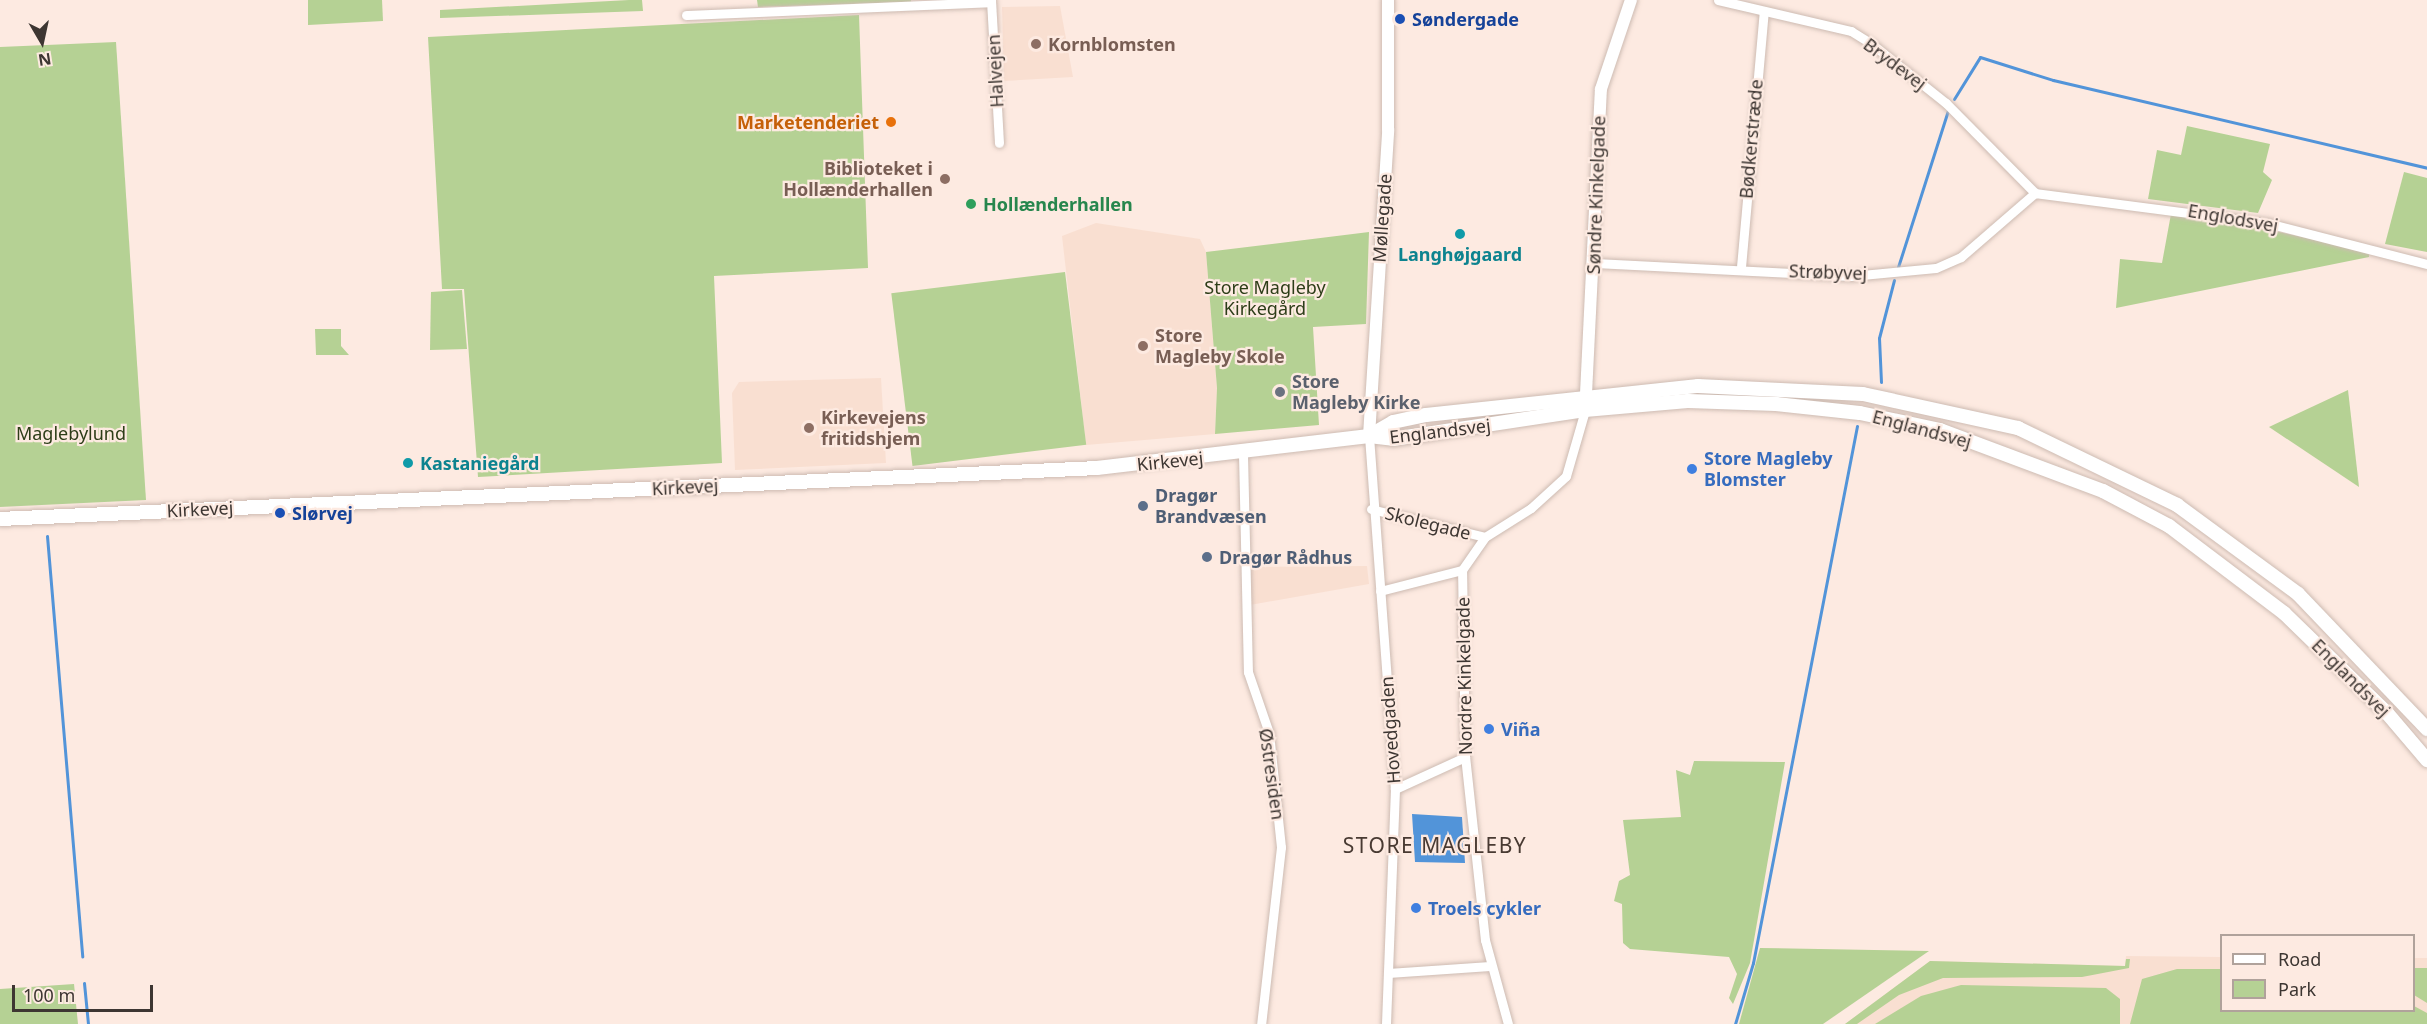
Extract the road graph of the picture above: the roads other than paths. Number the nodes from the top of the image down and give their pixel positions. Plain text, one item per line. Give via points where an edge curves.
1 (1388, 0) edge
2 (1631, 0) edge
3 (1718, 0) edge
4 (991, 1) edge
5 (1764, 11) junction
6 (686, 15) dead end
7 (999, 143) dead end
8 (2035, 193) junction
9 (1595, 263) junction
10 (2427, 264) edge
11 (1741, 267) junction
12 (1586, 394) junction
13 (1585, 410) junction
14 (1369, 436) junction
15 (1243, 454) junction
16 (1371, 509) junction
17 (0, 519) edge
18 (1485, 537) junction
19 (1462, 570) junction
20 (1380, 591) junction
21 (2427, 729) edge
22 (1465, 757) junction
23 (2427, 760) edge
24 (1395, 789) junction
25 (1490, 966) junction
26 (1388, 974) junction
27 (1261, 1024) edge
28 (1386, 1024) edge
29 (1508, 1024) edge

1 - 14 street, Møllegade via 1389,110
2 - 9 street, Søndre Kinkelgade via 1601,89
3 - 5 street, Brydevej
4 - 6 street
4 - 7 street, Halvejen
5 - 8 street, Brydevej via 1851,31 1873,45 1946,103
5 - 11 street, Bødkerstræde
8 - 10 street, Englodsvej via 2267,223
8 - 11 street, Strøbyvej via 1961,257 1936,268 1851,276
9 - 11 street, Strøbyvej
9 - 12 street, Søndre Kinkelgade
12 - 14 main road, Englandsvej via 1415,417
12 - 21 main road, Englandsvej via 1698,386 1842,392 1928,405 2018,428 2177,506 2289,587
13 - 14 main road, Englandsvej via 1393,439
13 - 18 street, Nordre Kinkelgade via 1566,476 1531,508
13 - 23 main road, Englandsvej via 1715,401 1860,413 1940,430 2103,491 2169,526 2284,613 2387,712
14 - 15 main road, Kirkevej
14 - 16 street, Hovedgaden
15 - 17 main road, Kirkevej via 1097,468
15 - 27 street, Østresiden via 1248,672 1269,733 1281,850
16 - 18 street, Skolegade
16 - 20 street, Hovedgaden
18 - 19 street, Nordre Kinkelgade
19 - 20 street
19 - 22 street, Nordre Kinkelgade
20 - 24 street, Hovedgaden
22 - 24 street
22 - 25 street, Nordre Kinkelgade
24 - 26 street, Hovedgaden
25 - 26 street
25 - 29 street, Nordre Kinkelgade
26 - 28 street, Hovedgaden

